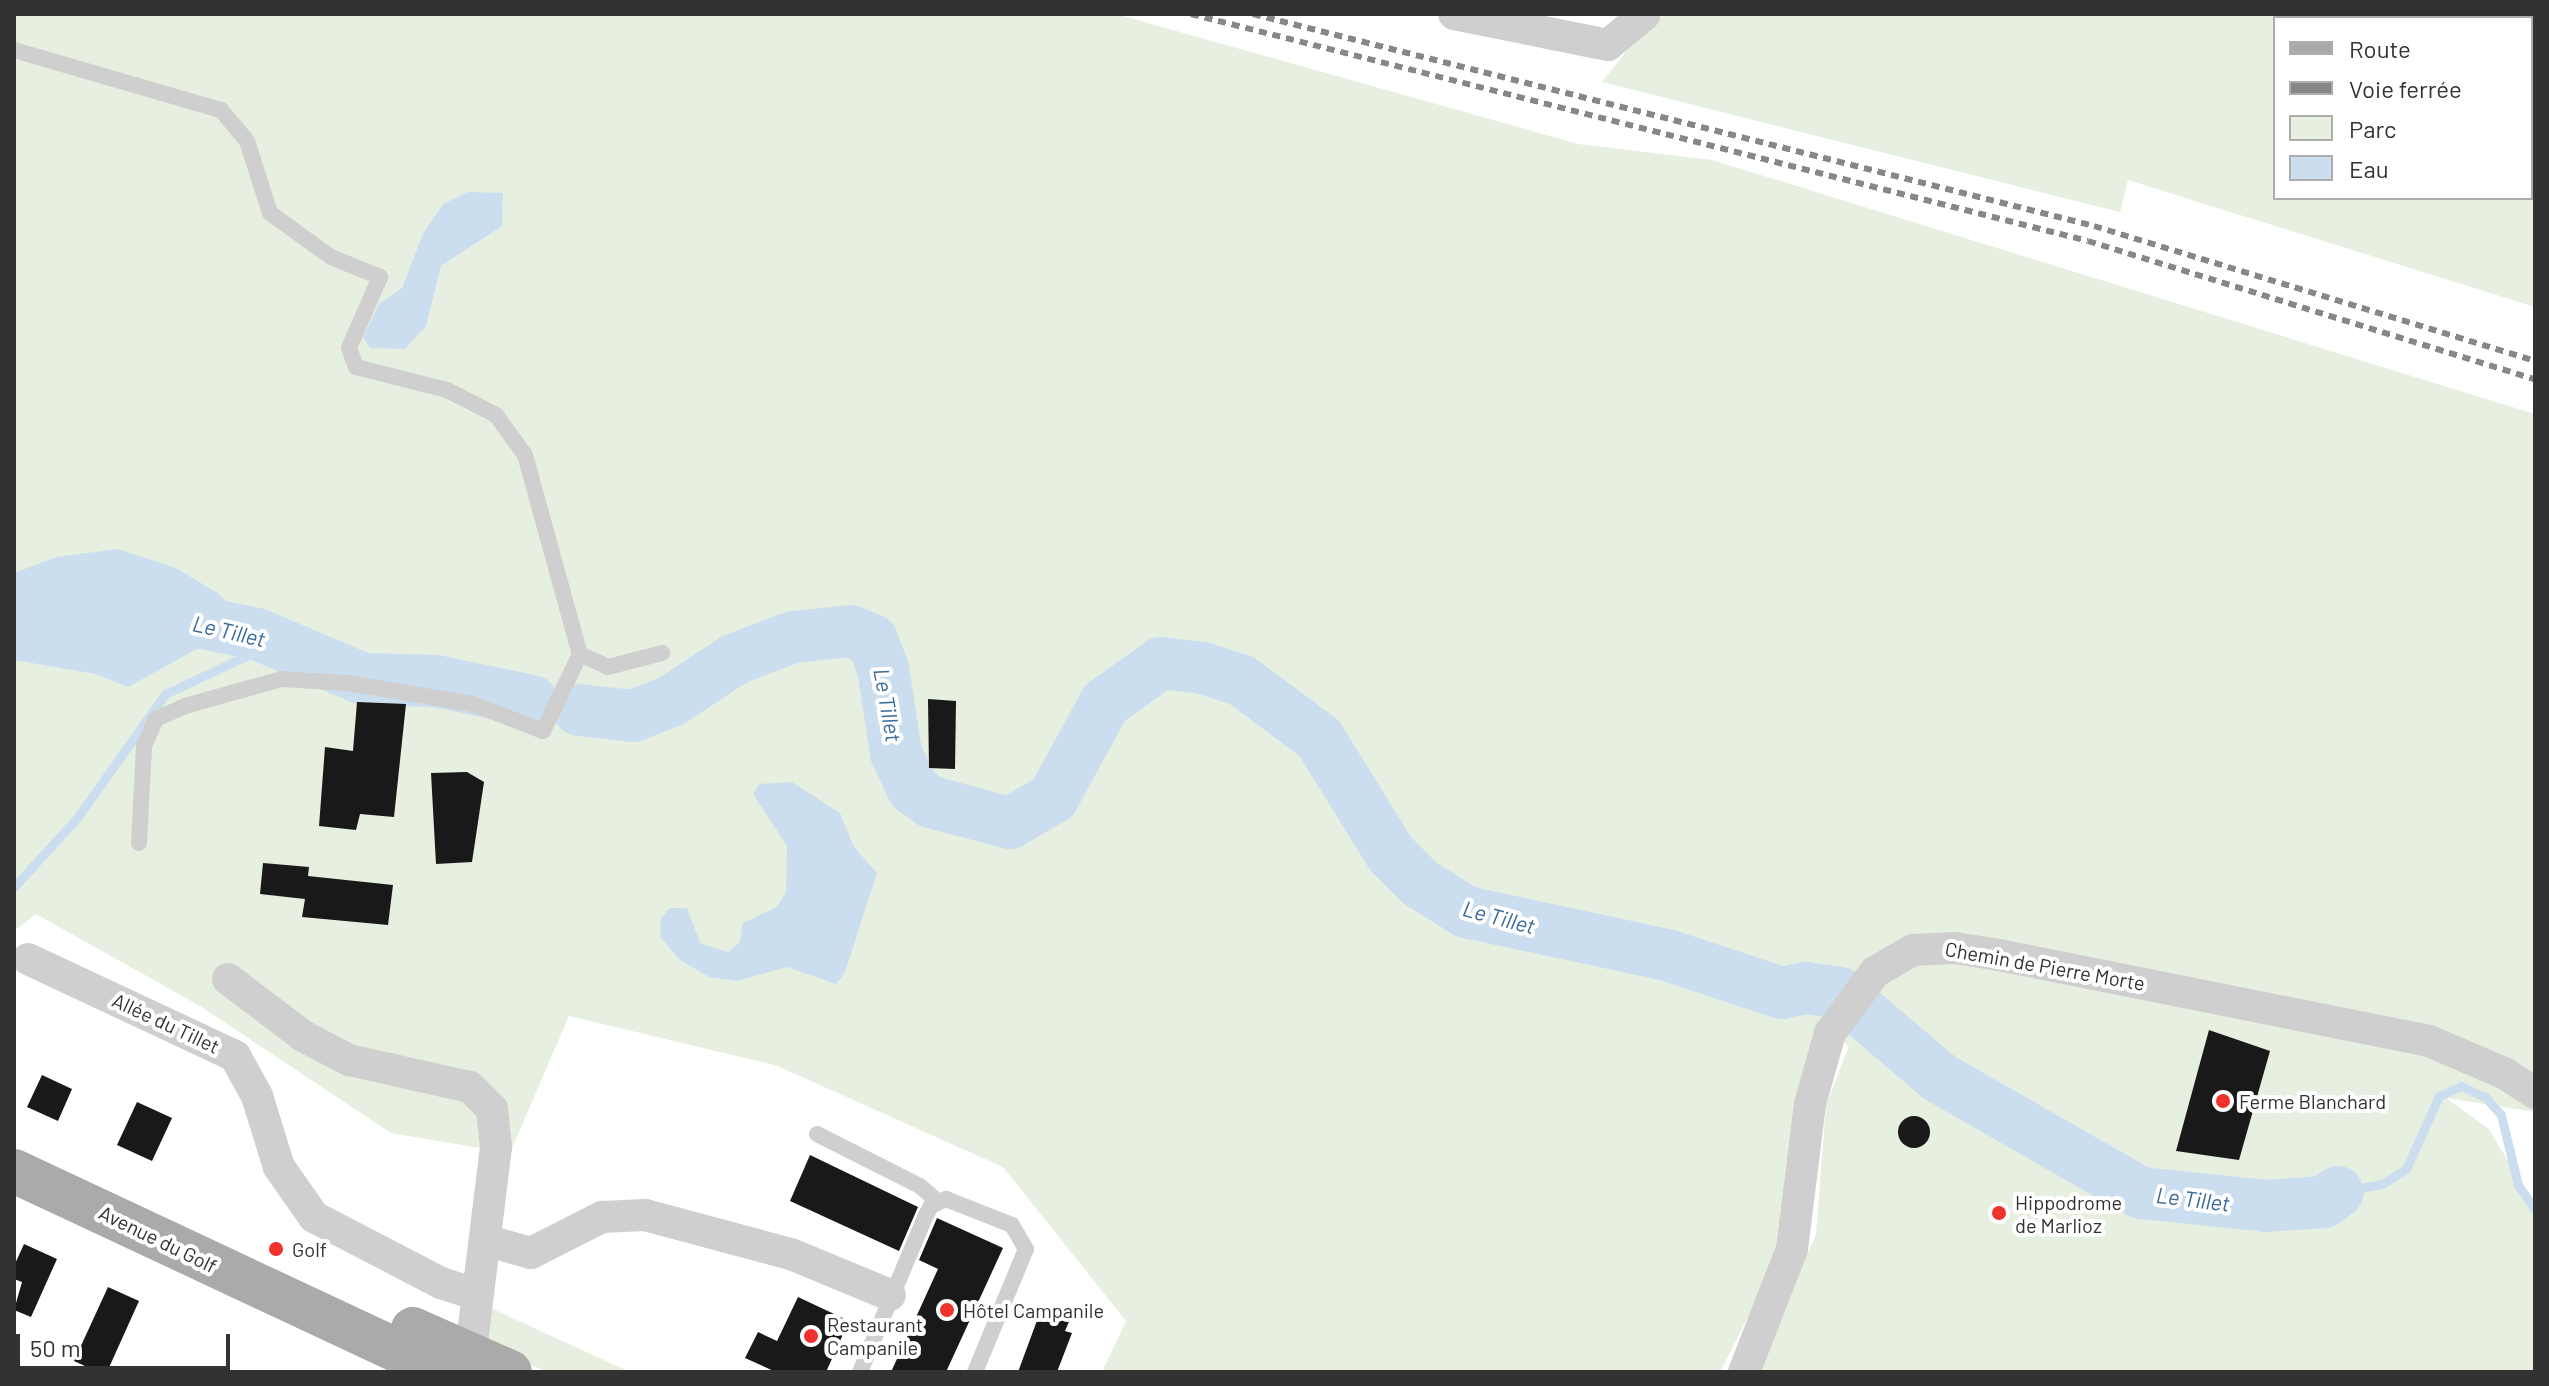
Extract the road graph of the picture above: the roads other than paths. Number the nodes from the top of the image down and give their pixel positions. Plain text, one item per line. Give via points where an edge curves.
1 (1454, 14) edge
2 (1645, 14) edge
3 (14, 50) edge
4 (662, 653) dead end
5 (580, 654) junction
6 (139, 843) dead end
7 (28, 959) dead end
8 (228, 979) dead end
9 (2535, 1093) edge
10 (817, 1134) dead end
11 (21, 1176) edge
12 (937, 1201) junction
13 (134, 1225) junction
14 (485, 1240) junction
15 (477, 1284) junction
16 (890, 1295) junction
17 (444, 1362) edge
18 (510, 1372) edge
19 (860, 1372) edge
20 (975, 1372) edge
21 (1744, 1372) edge

1 - 2 street via 1608,45
3 - 5 lane via 221,110 247,141 270,213 331,257 380,277 349,348 356,367 447,390 496,415 525,455
4 - 5 lane via 608,667
5 - 6 lane via 543,731 473,704 334,682 282,679 185,706 156,719 144,746
7 - 15 street, Allée du Tillet via 235,1056 257,1096 279,1167 314,1217 441,1283 466,1291
8 - 14 street via 303,1036 349,1060 470,1087 486,1099 496,1147
9 - 21 street, Chemin de Pierre Morte via 2491,1066 2429,1041 1999,955 1935,947 1897,957 1875,972 1830,1033 1810,1104 1792,1249
10 - 12 lane via 920,1186
11 - 13 main road, Avenue du Golf
12 - 16 lane
12 - 20 lane via 955,1200 998,1217 1020,1232 1026,1249
13 - 17 main road, Avenue du Golf via 280,1299
13 - 17 main road via 287,1272
14 - 15 street
14 - 16 street via 531,1253 602,1217 645,1215 816,1262
15 - 17 street
16 - 19 lane
17 - 18 main road

